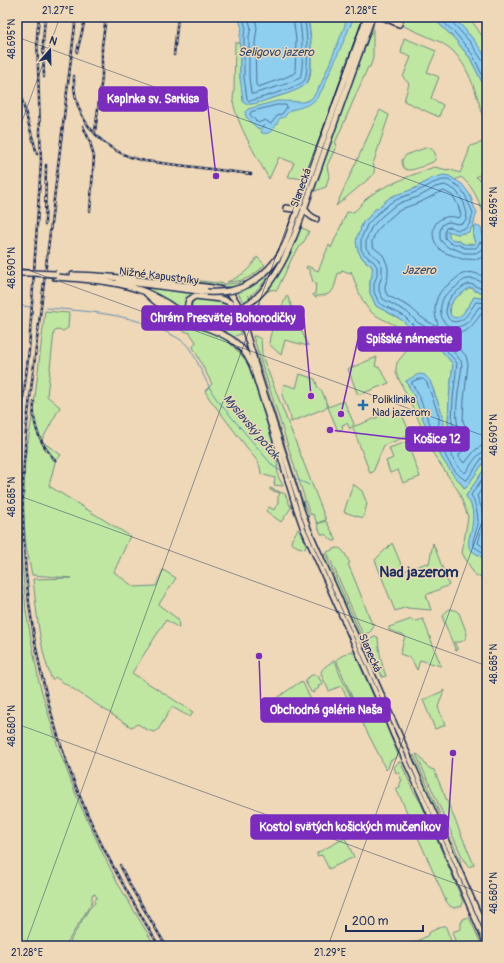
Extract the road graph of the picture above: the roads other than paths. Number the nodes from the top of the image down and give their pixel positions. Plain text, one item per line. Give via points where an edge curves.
1 (384, 17) edge
2 (401, 17) edge
3 (368, 18) edge
4 (302, 208) junction
5 (296, 216) junction
6 (299, 223) junction
7 (283, 250) junction
8 (20, 274) edge
9 (73, 275) junction
10 (56, 276) junction
11 (143, 291) junction
12 (198, 296) junction
13 (254, 298) junction
14 (233, 306) junction
15 (239, 312) junction
16 (222, 315) junction
17 (199, 318) junction
18 (253, 361) junction
19 (487, 933) edge
20 (487, 946) edge

1 - 2 highway via 399,24
1 - 3 highway
3 - 4 highway, Slanecká
4 - 5 highway, Slanecká
4 - 5 highway via 286,208 293,211
4 - 6 highway, Slanecká
4 - 6 highway via 314,218 305,218
5 - 7 highway, Slanecká
6 - 13 highway, Slanecká via 278,270 264,290
7 - 9 highway, Nižné Kapustníky, bridge via 271,268 259,278 228,291 207,292
7 - 13 highway via 274,272
8 - 10 highway, Nižné Kapustníky, bridge
9 - 10 highway, Nižné Kapustníky
9 - 15 highway via 136,279 218,289 232,296
10 - 11 highway, Nižné Kapustníky via 125,285
11 - 17 highway via 181,312
11 - 18 highway via 155,302 185,320 230,338
12 - 14 highway via 223,299
12 - 16 highway via 191,303 194,312
12 - 17 highway via 190,298 187,307 192,315
13 - 16 highway, bridge
14 - 15 highway
14 - 18 highway
15 - 18 highway
16 - 17 highway
18 - 19 main road, Slanecká via 309,530
18 - 20 main road, Slanecká via 303,528

